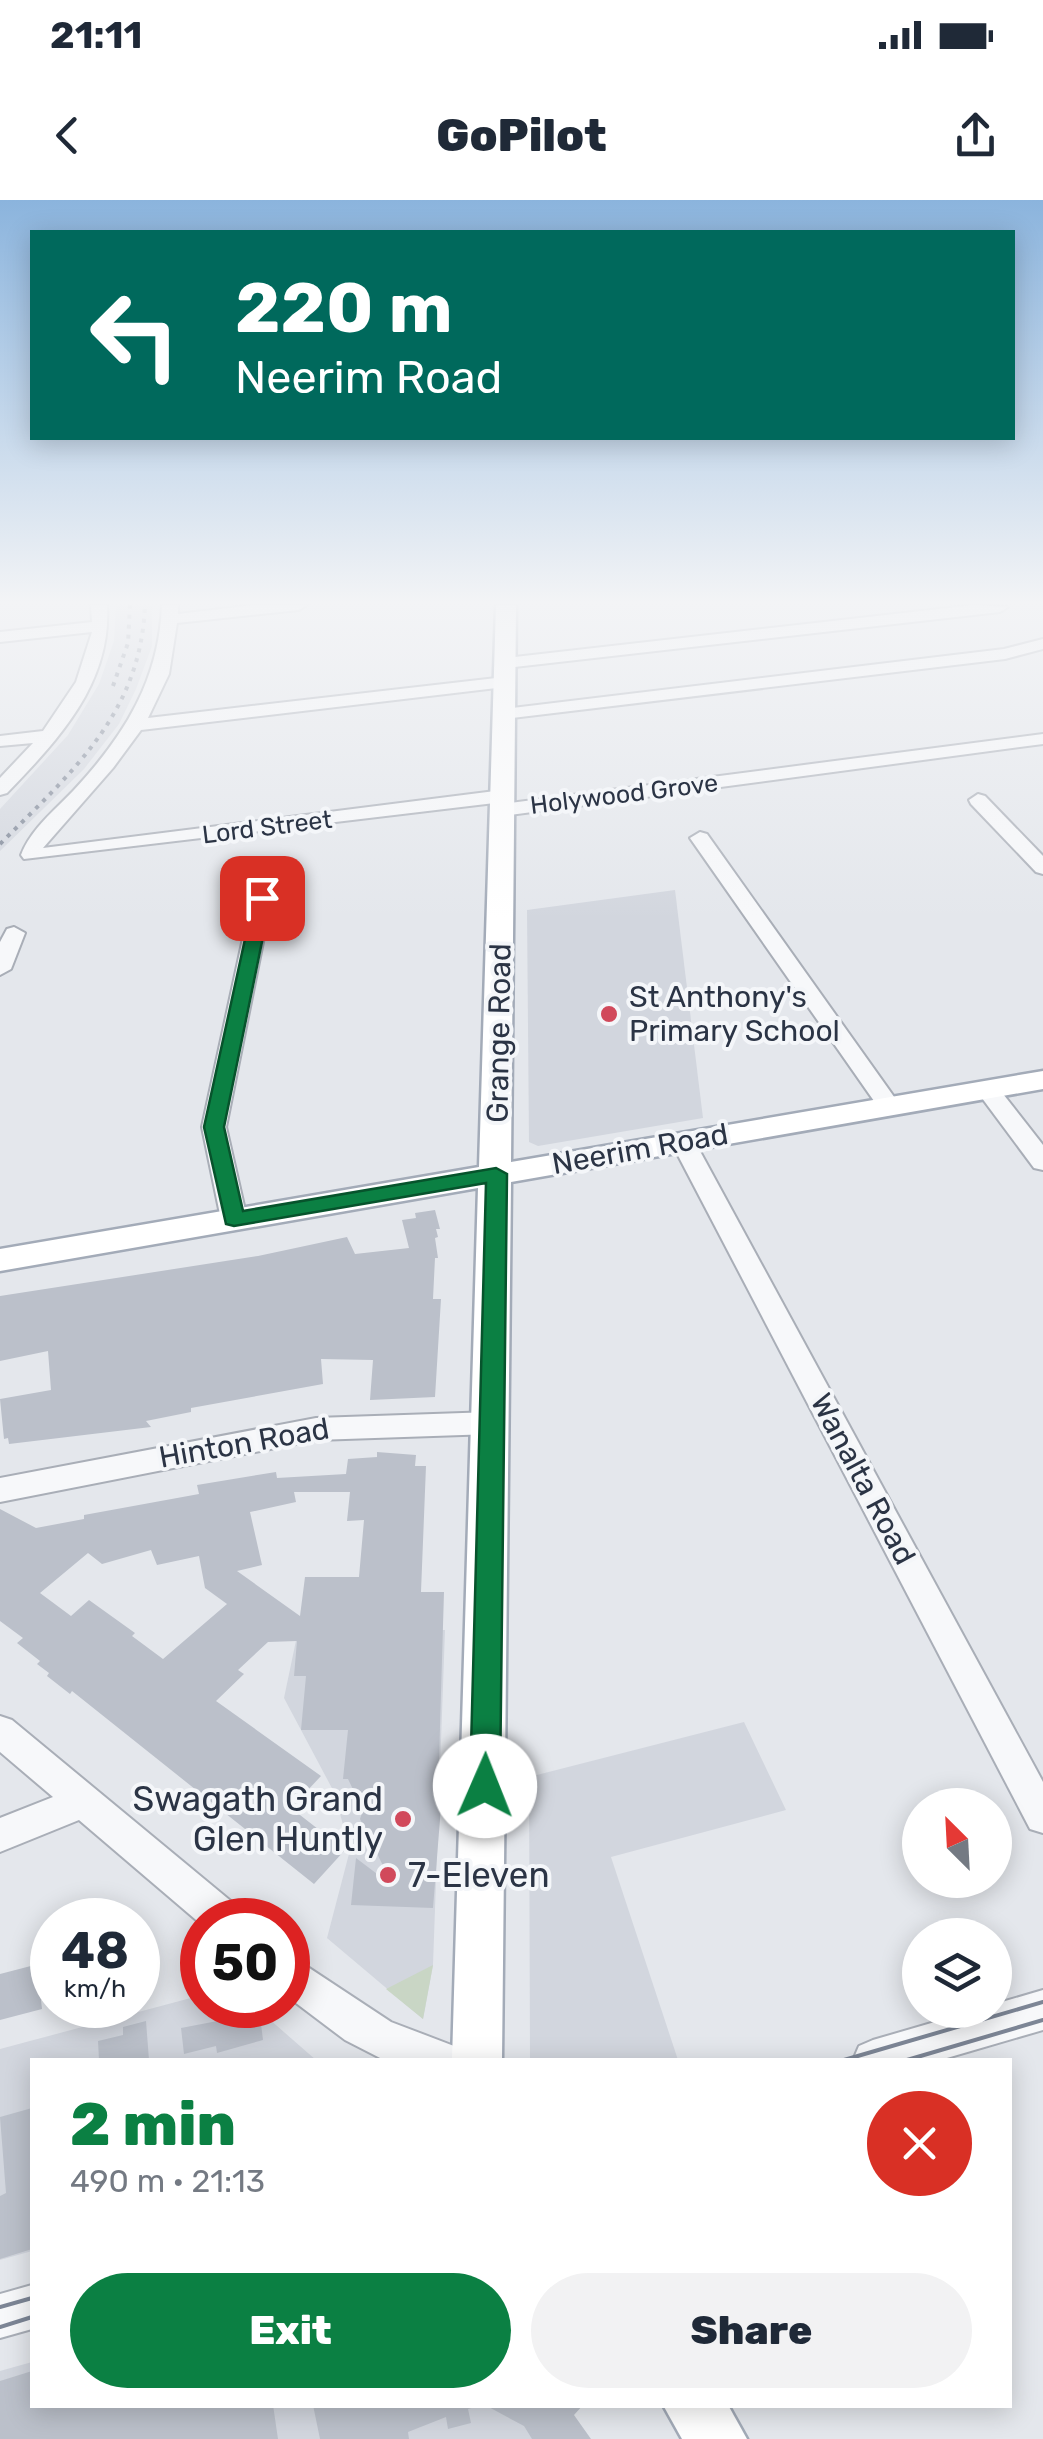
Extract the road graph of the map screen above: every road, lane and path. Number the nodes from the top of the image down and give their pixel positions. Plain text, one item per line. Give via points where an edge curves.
1 (68, 709) edge
2 (142, 709) edge
3 (245, 709) edge
4 (504, 709) edge
5 (542, 709) edge
6 (504, 714) junction
7 (135, 725) junction
8 (53, 735) junction
9 (1043, 739) edge
10 (0, 741) edge
11 (0, 789) edge
12 (978, 800) dead end
13 (503, 803) junction
14 (700, 838) dead end
15 (1043, 868) edge
16 (262, 898) dead end
17 (14, 932) dead end
18 (0, 969) edge
19 (1043, 1080) edge
20 (988, 1090) junction
21 (889, 1106) junction
22 (683, 1142) junction
23 (1043, 1162) edge
24 (496, 1174) junction
25 (234, 1219) junction
26 (0, 1260) edge
27 (492, 1424) junction
28 (0, 1490) edge
29 (0, 1731) edge
30 (85, 1801) junction
31 (1043, 1817) edge
32 (0, 1835) edge
33 (199, 1898) edge
34 (310, 1991) edge
35 (1043, 2010) edge
36 (432, 2058) edge
37 (477, 2058) edge
38 (881, 2058) edge
39 (30, 2308) edge
40 (0, 2316) edge
41 (694, 2408) edge
42 (718, 2439) edge

1 - 8 street
2 - 7 street
3 - 7 street
4 - 6 main road, Grange Road
5 - 6 street
6 - 13 main road, Grange Road
7 - 13 street, Lord Street via 31,855
8 - 10 street
8 - 11 street
9 - 13 street, Holywood Grove
12 - 15 street
13 - 24 main road, Grange Road
14 - 21 street
16 - 25 street via 214,1127
17 - 18 street
19 - 20 main road, Neerim Road
20 - 21 main road, Neerim Road
20 - 23 street
21 - 22 main road, Neerim Road
22 - 24 main road, Neerim Road
22 - 31 street, Wanalta Road
24 - 25 main road, Neerim Road
24 - 27 main road, Grange Road
25 - 26 main road, Neerim Road
27 - 28 street, Hinton Road via 316,1429
27 - 37 main road, Grange Road
29 - 30 street
30 - 32 street
30 - 33 street
34 - 36 street via 355,2027
35 - 38 street
39 - 40 street
41 - 42 main road

